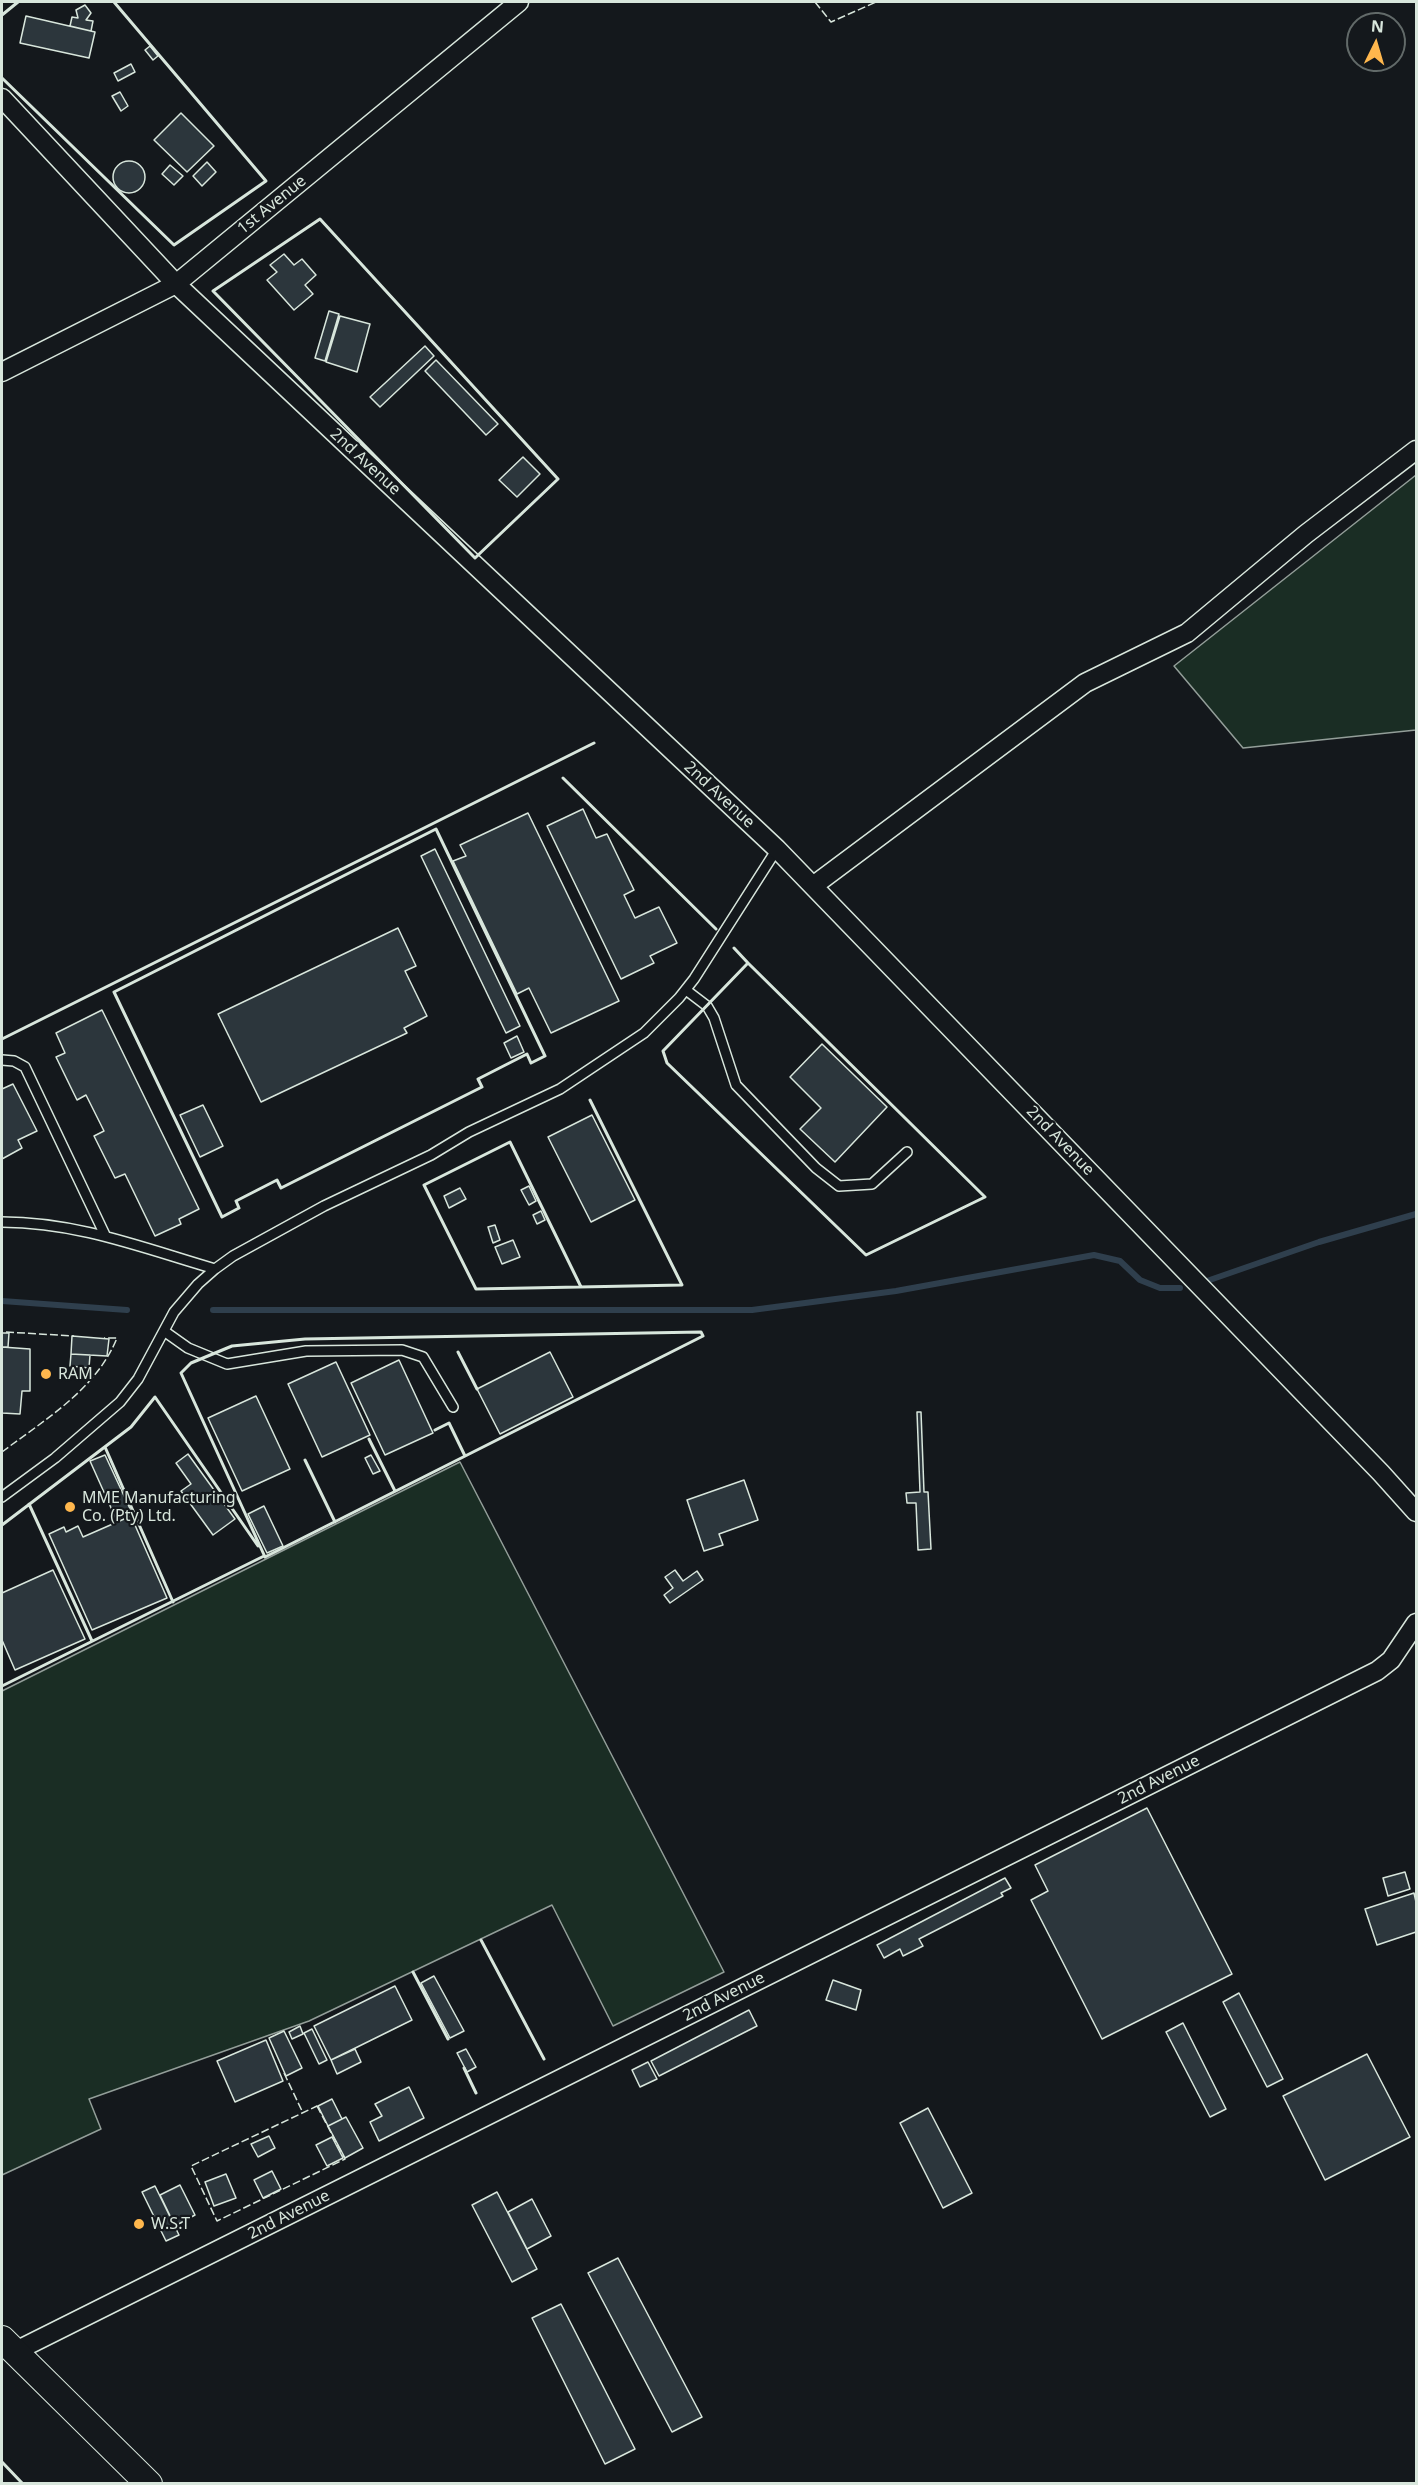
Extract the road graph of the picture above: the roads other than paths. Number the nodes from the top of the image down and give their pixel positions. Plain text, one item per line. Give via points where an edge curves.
1 (519, 2) edge
2 (2, 98) edge
3 (176, 284) junction
4 (2, 372) edge
5 (1416, 450) edge
6 (777, 849) junction
7 (813, 886) junction
8 (686, 990) junction
9 (2, 1060) edge
10 (907, 1152) dead end
11 (2, 1222) edge
12 (105, 1235) junction
13 (215, 1269) junction
14 (165, 1331) junction
15 (453, 1407) dead end
16 (2, 1497) edge
17 (1416, 1512) edge
18 (1416, 1623) edge
19 (8, 2345) edge
20 (149, 2484) edge

1 - 3 street, 1st Avenue
2 - 3 street, 2nd Avenue
3 - 4 street, 1st Avenue
3 - 6 street, 2nd Avenue
5 - 7 street via 1306,534 1187,633 1085,683
6 - 7 street, 2nd Avenue
6 - 8 lane
7 - 17 street, 2nd Avenue
8 - 10 lane via 707,1006 714,1018 736,1085 816,1168 839,1186 872,1184
8 - 13 lane via 644,1033 560,1089 324,1206
9 - 12 lane via 25,1067
11 - 12 lane via 62,1226
12 - 13 lane
13 - 14 lane via 174,1312
14 - 15 lane via 188,1348 227,1364 306,1352 402,1350 423,1357
14 - 16 lane via 120,1402
18 - 19 street, 2nd Avenue via 1395,1655 1377,1671
19 - 20 main road

